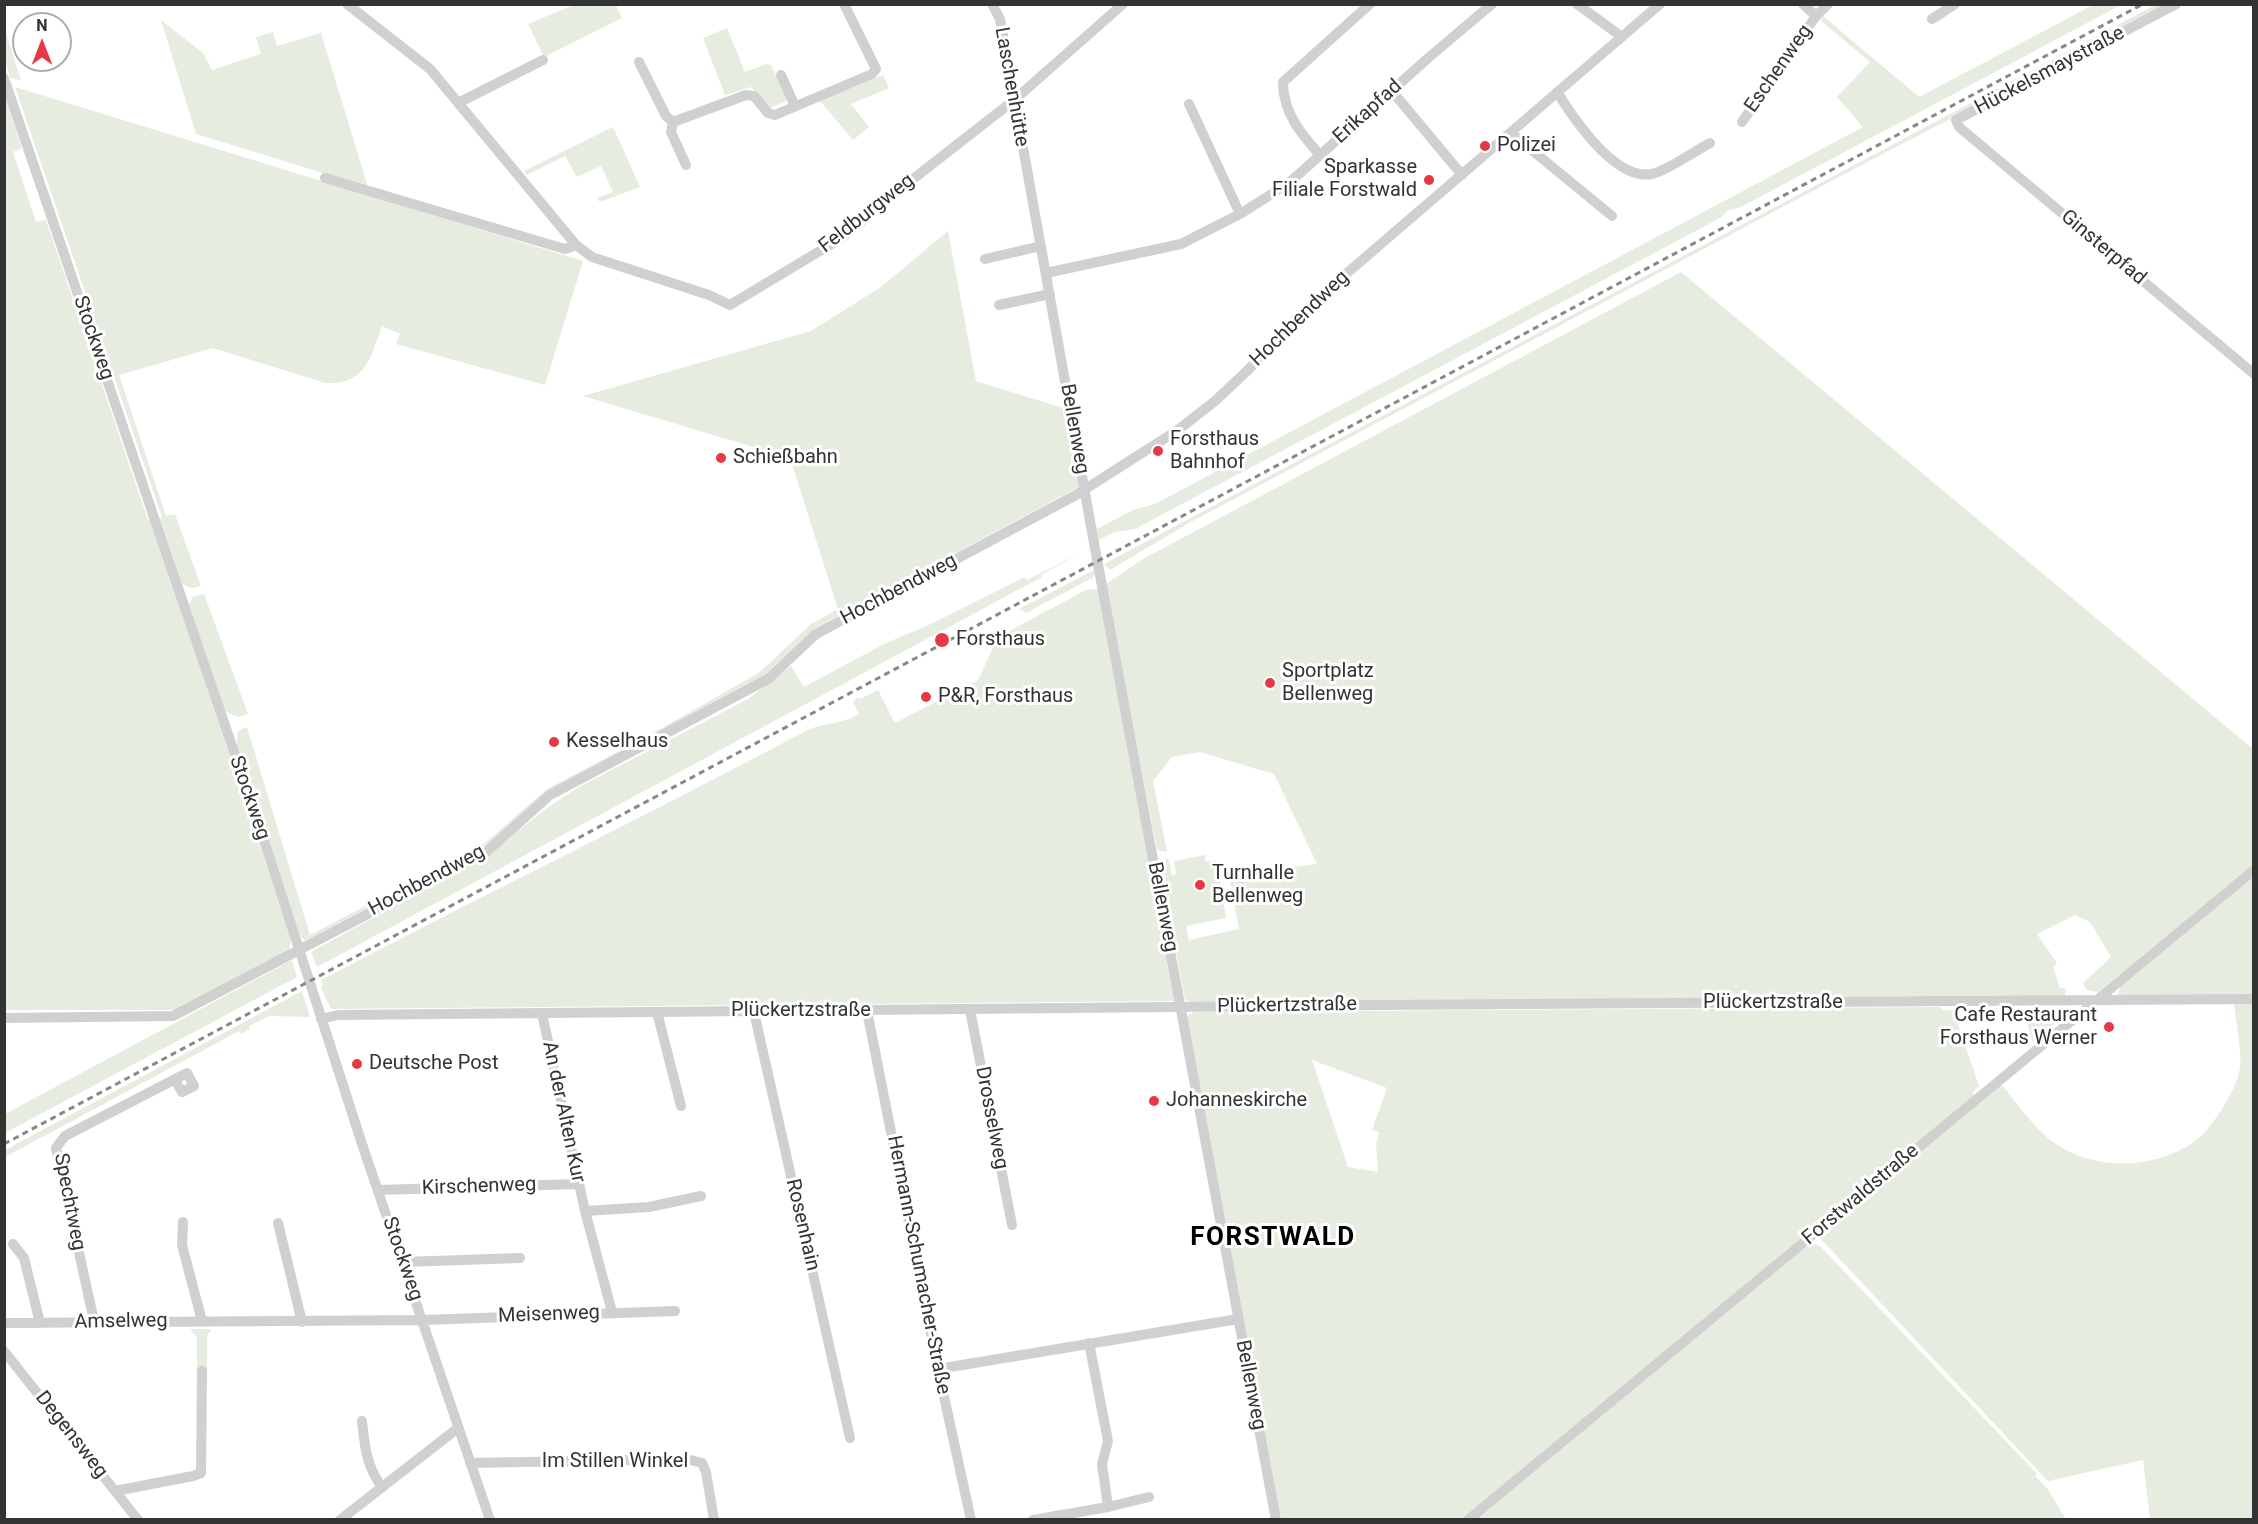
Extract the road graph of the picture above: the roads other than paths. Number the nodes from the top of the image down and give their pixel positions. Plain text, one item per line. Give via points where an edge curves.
1 (347, 4) edge
2 (844, 4) edge
3 (992, 4) edge
4 (1123, 4) edge
5 (1370, 4) edge
6 (1577, 4) edge
7 (1660, 4) edge
8 (1803, 4) edge
9 (1828, 4) edge
10 (1955, 4) edge
11 (2176, 4) edge
12 (1483, 7) edge
13 (1815, 16) junction
14 (1932, 19) dead end
15 (1622, 37) junction
16 (543, 60) dead end
17 (639, 62) dead end
18 (781, 75) dead end
19 (4, 78) edge
20 (1392, 91) junction
21 (1557, 92) junction
22 (1013, 100) junction
23 (458, 103) junction
24 (1189, 104) dead end
25 (795, 106) junction
26 (1956, 120) joint
27 (673, 122) junction
28 (1742, 122) dead end
29 (1511, 133) junction
30 (1710, 143) dead end
31 (1320, 155) junction
32 (686, 165) dead end
33 (1027, 172) joint
34 (1462, 175) junction
35 (325, 178) dead end
36 (1240, 214) junction
37 (1612, 216) dead end
38 (576, 245) junction
39 (1041, 246) junction
40 (985, 259) dead end
41 (1046, 273) junction
42 (1050, 294) junction
43 (999, 305) dead end
44 (2253, 374) edge
45 (1085, 489) junction
46 (2253, 870) edge
47 (299, 950) junction
48 (2097, 999) junction
49 (2253, 999) edge
50 (1181, 1008) junction
51 (970, 1010) junction
52 (867, 1011) junction
53 (657, 1012) junction
54 (754, 1012) junction
55 (542, 1014) junction
56 (4, 1018) edge
57 (321, 1019) junction
58 (175, 1080) dead end
59 (681, 1106) dead end
60 (579, 1184) junction
61 (378, 1191) junction
62 (701, 1196) dead end
63 (585, 1211) junction
64 (183, 1222) dead end
65 (278, 1223) dead end
66 (1012, 1225) dead end
67 (13, 1244) dead end
68 (520, 1258) dead end
69 (403, 1262) junction
70 (675, 1311) dead end
71 (612, 1312) junction
72 (1238, 1319) junction
73 (423, 1320) junction
74 (202, 1321) junction
75 (94, 1322) junction
76 (302, 1322) junction
77 (4, 1323) edge
78 (40, 1323) junction
79 (1089, 1343) junction
80 (4, 1351) edge
81 (938, 1369) junction
82 (202, 1371) dead end
83 (362, 1422) dead end
84 (458, 1428) junction
85 (850, 1438) dead end
86 (470, 1463) junction
87 (381, 1486) junction
88 (115, 1491) junction
89 (1149, 1497) dead end
90 (1108, 1507) junction
91 (138, 1520) edge
92 (340, 1520) edge
93 (490, 1520) edge
94 (714, 1520) edge
95 (971, 1520) edge
96 (1033, 1520) edge
97 (1276, 1520) edge
98 (1468, 1520) edge

1 - 23 street, Feldburgweg via 430,69
2 - 25 street via 876,69
3 - 22 street, Laschenhütte via 999,20
4 - 22 street, Feldburgweg
5 - 31 street via 1283,82 1287,111
6 - 15 street
7 - 15 street, Hochbendweg
8 - 13 street, Eschenweg
9 - 13 street, Eschenweg
10 - 14 street
11 - 26 street, Hückelsmaystraße
12 - 20 street, Erikapfad
13 - 28 street, Eschenweg
15 - 21 street, Hochbendweg
16 - 23 street
17 - 27 street via 666,116
18 - 25 street
19 - 47 street, Stockweg
20 - 31 street, Erikapfad
20 - 34 street
21 - 29 street, Hochbendweg
21 - 30 street via 1604,151 1623,169 1639,175 1654,174
22 - 33 street, Laschenhütte
22 - 38 street, Feldburgweg via 843,237 730,305 592,257
23 - 38 street, Feldburgweg
24 - 36 street
25 - 27 street via 768,113 754,96 746,95
26 - 44 street, Ginsterpfad via 1959,127
27 - 32 street via 671,132
29 - 34 street, Hochbendweg
29 - 37 street
31 - 36 street, Erikapfad via 1289,183
33 - 39 street, Bellenweg
34 - 45 street, Hochbendweg via 1314,302 1215,400 1178,430
35 - 38 street, Feldburgweg via 565,249
36 - 41 street, Erikapfad via 1181,244
39 - 40 street
39 - 41 street, Bellenweg
41 - 42 street, Bellenweg
42 - 43 street
42 - 45 street, Bellenweg
45 - 47 street, Hochbendweg via 816,634 768,679 550,795 486,852
45 - 50 street, Bellenweg
46 - 48 street, Forstwaldstraße
47 - 56 street via 172,1016
47 - 57 street, Stockweg
48 - 49 street, Plückertzstraße
48 - 50 street, Plückertzstraße
48 - 98 street, Forstwaldstraße
50 - 51 street, Plückertzstraße
50 - 72 street, Bellenweg
51 - 52 street, Plückertzstraße
51 - 66 street, Drosselweg
52 - 54 street, Plückertzstraße
52 - 81 street, Hermann-Schumacher-Straße
53 - 54 street, Plückertzstraße
53 - 55 street, Plückertzstraße
53 - 59 street
54 - 85 street, Rosenhain
55 - 57 street, Plückertzstraße
55 - 60 street, An der Alten Kur
57 - 61 street, Stockweg
58 - 75 street, Spechtweg via 65,1136 56,1148
60 - 61 street, Kirschenweg
60 - 63 street, An der Alten Kur
61 - 69 street, Stockweg
62 - 63 street via 649,1207
63 - 71 street, An der Alten Kur
64 - 74 street via 182,1245
65 - 76 street
67 - 78 street via 24,1258
68 - 69 street
69 - 73 street, Stockweg
70 - 71 street, Meisenweg
71 - 73 street, Meisenweg
72 - 79 street
72 - 97 street, Bellenweg
73 - 76 street, Amselweg
73 - 84 street, Stockweg
74 - 75 street, Amselweg
74 - 76 street, Amselweg
75 - 78 street, Amselweg
77 - 78 street, Amselweg
79 - 81 street
79 - 90 street via 1108,1441 1102,1464
80 - 88 street, Degensweg
81 - 95 street, Hermann-Schumacher-Straße
82 - 88 street via 201,1473
83 - 87 street via 367,1461
84 - 86 street, Stockweg
84 - 87 street
86 - 93 street, Stockweg
86 - 94 street, Im Stillen Winkel via 687,1459 702,1463 706,1472
87 - 92 street
88 - 91 street, Degensweg
89 - 90 street
90 - 96 street

